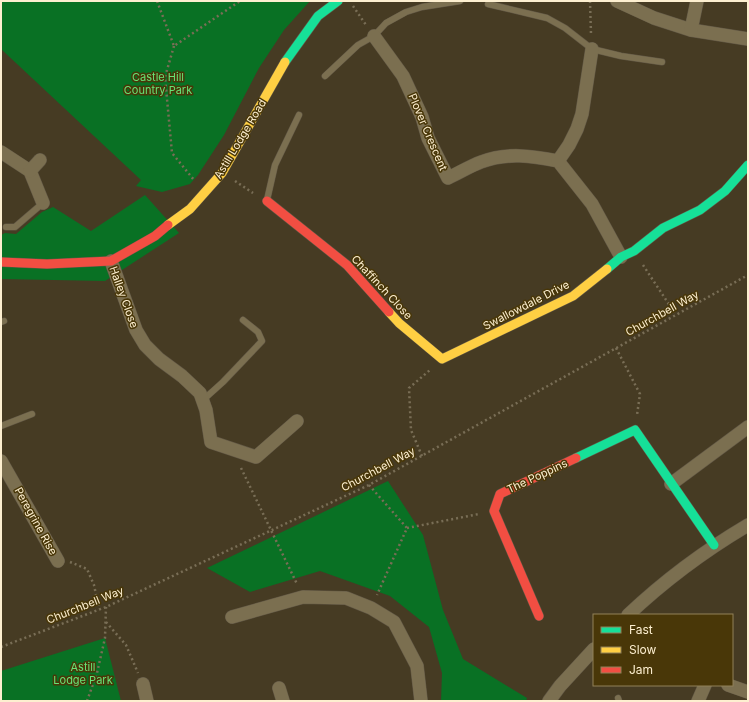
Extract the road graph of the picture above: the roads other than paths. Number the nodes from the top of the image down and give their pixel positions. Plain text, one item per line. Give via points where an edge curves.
1 (338, 1) edge
2 (460, 1) edge
3 (617, 1) edge
4 (697, 1) edge
5 (488, 4) dead end
6 (691, 30) junction
7 (374, 36) junction
8 (748, 40) edge
9 (592, 49) junction
10 (662, 62) dead end
11 (325, 76) dead end
12 (299, 115) dead end
13 (1, 152) edge
14 (40, 160) dead end
15 (558, 161) junction
16 (748, 165) edge
17 (30, 171) junction
18 (266, 202) joint
19 (43, 203) joint
20 (6, 227) dead end
21 (621, 257) junction
22 (111, 261) junction
23 (1, 262) edge
24 (243, 320) dead end
25 (442, 359) joint
26 (203, 400) junction
27 (32, 414) dead end
28 (298, 421) dead end
29 (1, 426) edge
30 (748, 427) edge
31 (1, 461) edge
32 (671, 484) junction
33 (748, 525) edge
34 (714, 545) junction
35 (58, 561) road end
36 (629, 614) edge
37 (539, 616) dead end
38 (232, 617) dead end
39 (593, 650) edge
40 (143, 684) road end
41 (705, 686) edge
42 (731, 686) edge
43 (748, 692) edge
44 (147, 701) edge
45 (421, 701) edge
46 (549, 701) edge
47 (698, 701) edge

1 - 22 street, Astill Lodge Road via 318,16 283,64 222,173 190,209 155,236
2 - 7 lane via 406,12 386,23
3 - 6 street via 654,18
4 - 6 street
5 - 9 lane via 547,18
6 - 8 street
7 - 11 lane via 358,45
7 - 15 street, Plover Crescent via 403,76 422,117 428,138 448,178 481,162 501,156 526,156
9 - 10 lane
9 - 15 street via 582,114 569,145
12 - 18 lane via 275,165
13 - 17 street
14 - 17 street
15 - 21 street via 592,204
16 - 21 street, Swallowdale Drive via 725,191 700,210 664,228 634,251
17 - 19 street
18 - 25 street, Chaffinch Close via 347,265 399,324
19 - 20 lane via 15,227
21 - 25 street, Swallowdale Drive via 573,296
22 - 23 street, Astill Lodge Road via 47,264
22 - 26 street, Halley Close via 136,330 159,359 187,380 200,393
24 - 26 lane via 258,332 262,341
26 - 28 street, Halley Close via 211,442 256,457
27 - 29 lane
30 - 32 street
31 - 35 street, Peregrine Rise
32 - 34 street
32 - 37 street, The Poppins via 635,430 500,494 494,511
33 - 34 street
34 - 36 street via 680,569
38 - 45 street via 303,597 346,598 371,608 394,622 417,666
39 - 46 street
40 - 44 street
41 - 47 street
42 - 43 street

